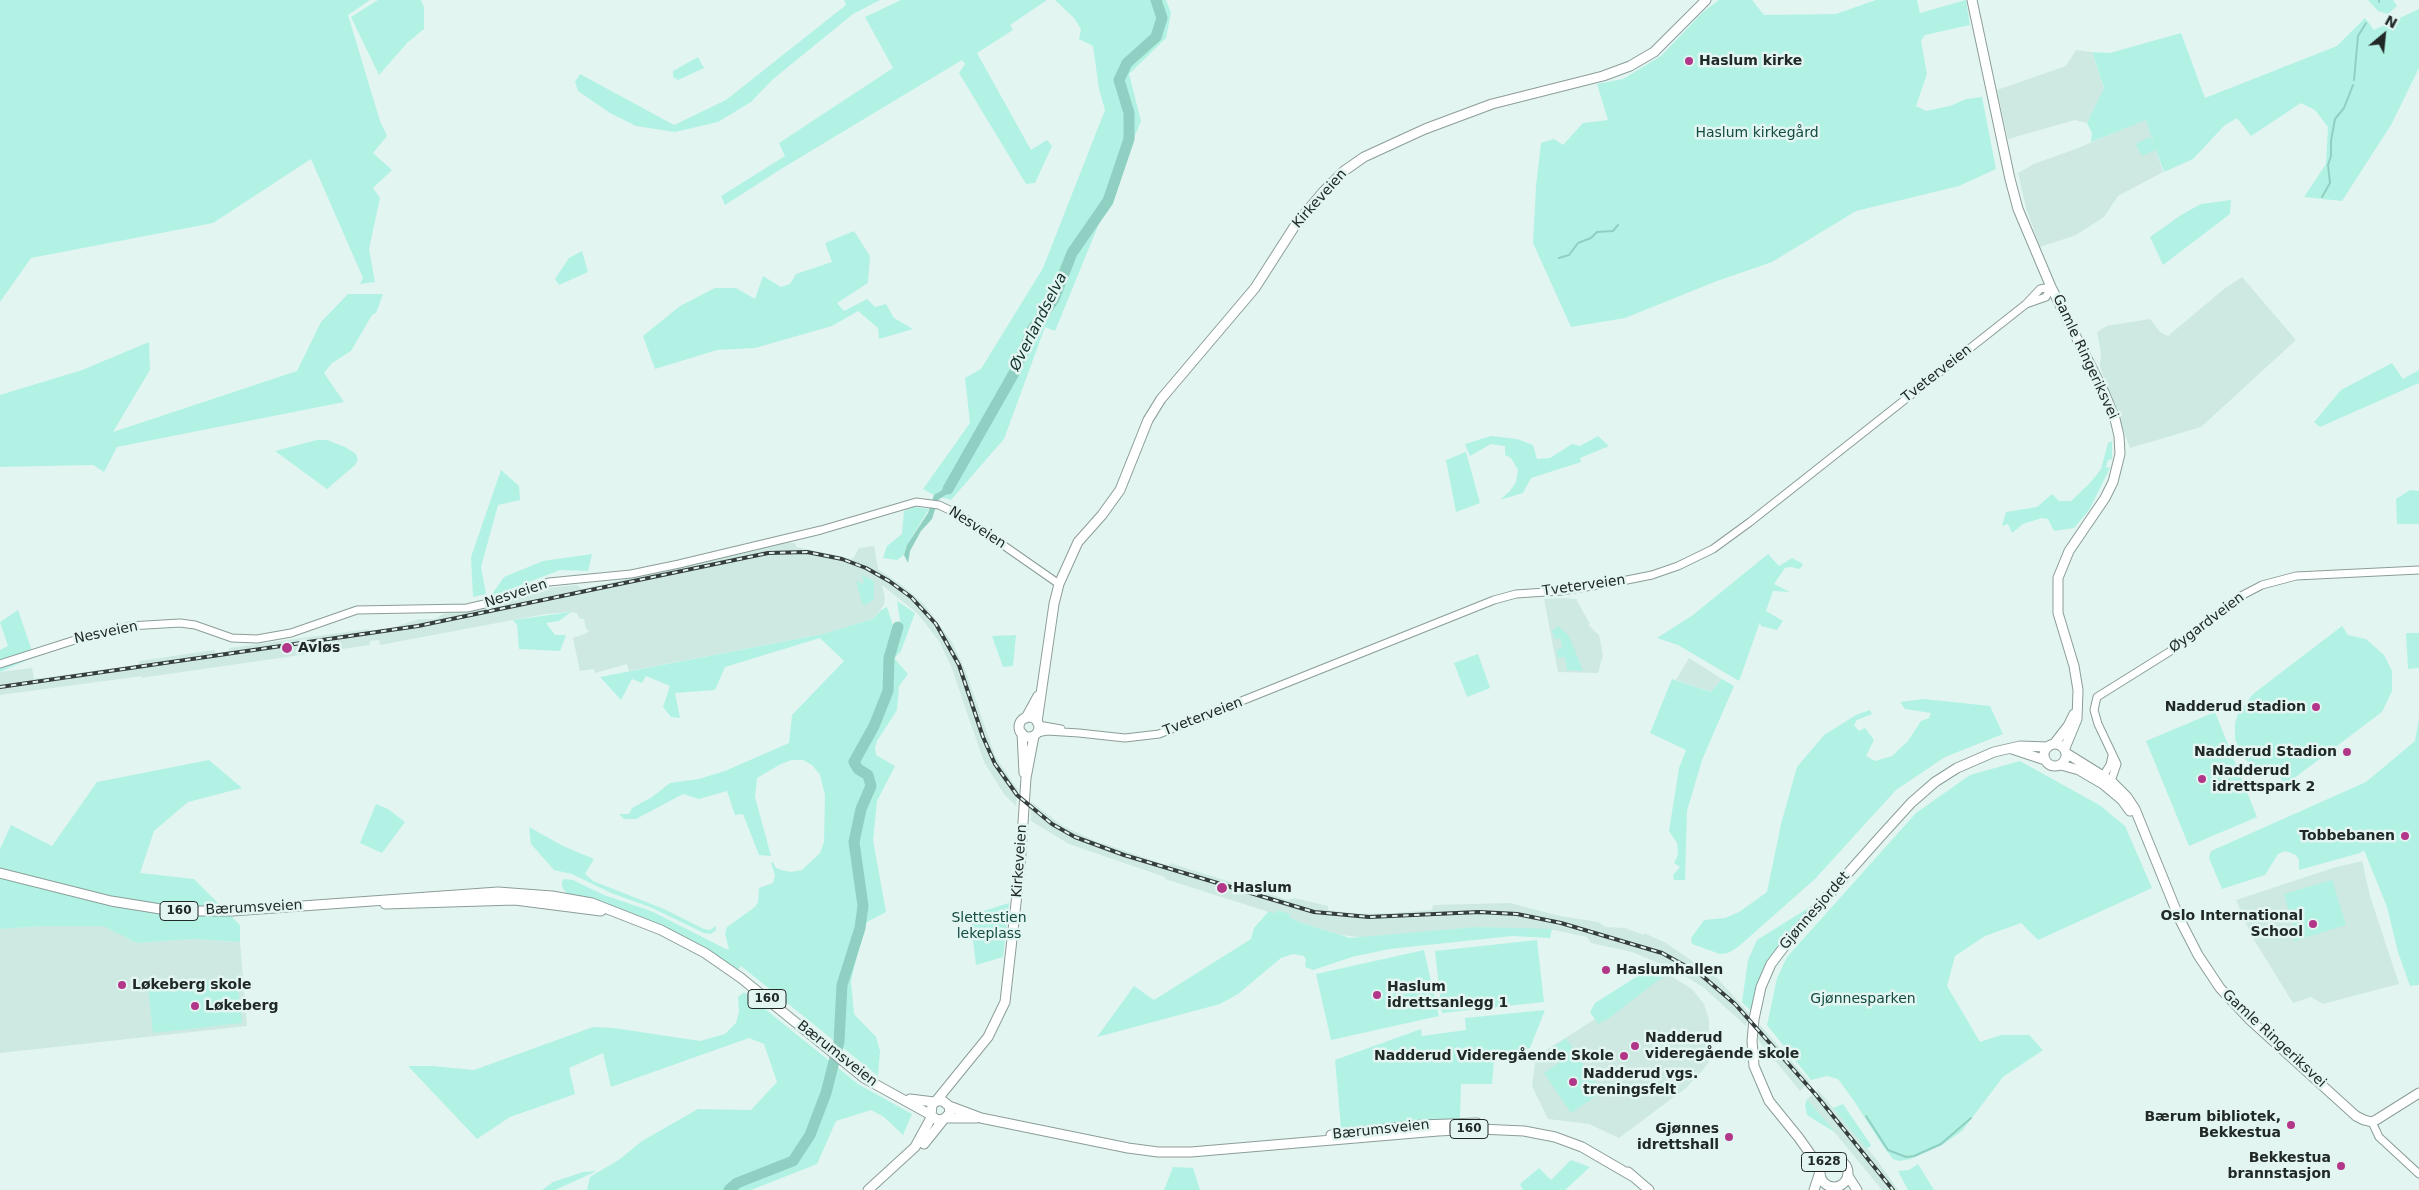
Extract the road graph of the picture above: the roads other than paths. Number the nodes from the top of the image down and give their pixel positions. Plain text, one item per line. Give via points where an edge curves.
1 (1706, 0) edge
2 (1972, 0) edge
3 (2052, 287) junction
4 (2419, 570) edge
5 (1061, 580) junction
6 (0, 664) edge
7 (1042, 681) junction
8 (2078, 707) junction
9 (1026, 718) junction
10 (1037, 729) junction
11 (1022, 733) junction
12 (2051, 745) junction
13 (2012, 748) junction
14 (2066, 751) junction
15 (2045, 760) junction
16 (2061, 764) junction
17 (1026, 778) junction
18 (2106, 780) junction
19 (0, 873) edge
20 (956, 1078) junction
21 (2419, 1092) edge
22 (904, 1098) junction
23 (935, 1102) junction
24 (948, 1105) junction
25 (932, 1115) junction
26 (981, 1118) junction
27 (945, 1119) junction
28 (2372, 1122) junction
29 (1799, 1138) junction
30 (1828, 1159) junction
31 (1819, 1173) junction
32 (2419, 1174) edge
33 (886, 1175) junction
34 (1848, 1176) junction
35 (1834, 1188) edge
36 (868, 1190) edge
37 (1649, 1190) edge
38 (1814, 1190) edge
39 (1857, 1190) edge

1 - 5 main road, Kirkeveien via 1654,52 1630,66 1459,115 1382,147 1344,171 1302,216 1255,288 1161,399 1148,420 1120,490 1084,537
2 - 3 main road, Gamle Ringeriksvei via 2010,179 2024,226
3 - 8 main road, Gamle Ringeriksvei via 2104,392 2120,445 2110,489 2069,551 2057,587 2058,613 2075,674
3 - 10 street, Tveterveien via 2040,289 2026,304 1750,522 1713,549 1678,566 1617,582 1571,590 1516,594 1494,600 1160,734 1125,738
4 - 18 street, Øygardveien via 2296,576 2262,585 2239,597 2169,652 2097,697 2094,704 2096,716 2117,764
5 - 6 street, Nesveien via 960,514 930,502 902,504 821,530 646,572 549,582 467,608 357,610 291,633 257,639 232,638 180,623 130,626
5 - 7 main road, Kirkeveien
7 - 9 main road, Kirkeveien
7 - 10 main road, Kirkeveien
8 - 12 main road via 2068,726
8 - 14 main road, Gamle Ringeriksvei
9 - 10 main road via 1033,719
9 - 11 main road via 1020,726
10 - 11 main road via 1028,737
10 - 17 main road, Kirkeveien
11 - 17 main road, Kirkeveien via 1022,768
12 - 13 main road, Gjønnesjordet / 1628
12 - 14 main road, 1628
12 - 15 main road via 2044,753
13 - 15 main road
13 - 29 main road, Gjønnesjordet / 1628 via 1962,765 1919,795 1799,928 1771,964 1756,1004 1752,1057 1764,1092
14 - 16 main road via 2066,760
14 - 18 main road, Gamle Ringeriksvei
15 - 16 main road via 2054,766
16 - 18 main road, Gamle Ringeriksvei
17 - 20 main road, Kirkeveien via 1007,995 994,1027
18 - 28 main road, Gamle Ringeriksvei via 2138,820 2180,920 2217,984 2250,1020 2356,1116
19 - 22 main road, Bærumsveien / 160 via 154,909 212,912 362,902 416,904 515,900 619,914 661,930 705,953 741,978 864,1078
20 - 23 main road, Kirkeveien
20 - 24 main road, Kirkeveien
21 - 28 main road
22 - 23 main road, Bærumsveien / 160
22 - 25 main road, Bærumsveien / 160
23 - 24 main road, 160 via 943,1101
23 - 25 main road via 931,1108
24 - 26 main road, Bærumsveien / 160
24 - 27 main road via 950,1113
25 - 27 main road, 160 via 937,1120
25 - 33 main road via 914,1147
26 - 27 main road, Bærumsveien / 160
26 - 37 main road, Bærumsveien / 160 via 1158,1152 1296,1142 1421,1125 1518,1125 1557,1133 1591,1145 1623,1166
27 - 33 main road via 915,1155
28 - 32 street via 2379,1137
29 - 30 main road, Gjønnesjordet / 1628
29 - 31 main road, Gjønnesjordet / 1628 via 1816,1162
30 - 31 main road, 1628
30 - 34 main road, 1628 via 1842,1161
31 - 35 main road, 1628 via 1823,1182
31 - 38 main road
33 - 36 main road
34 - 35 main road, 1628 via 1844,1183
34 - 39 main road, 1628

